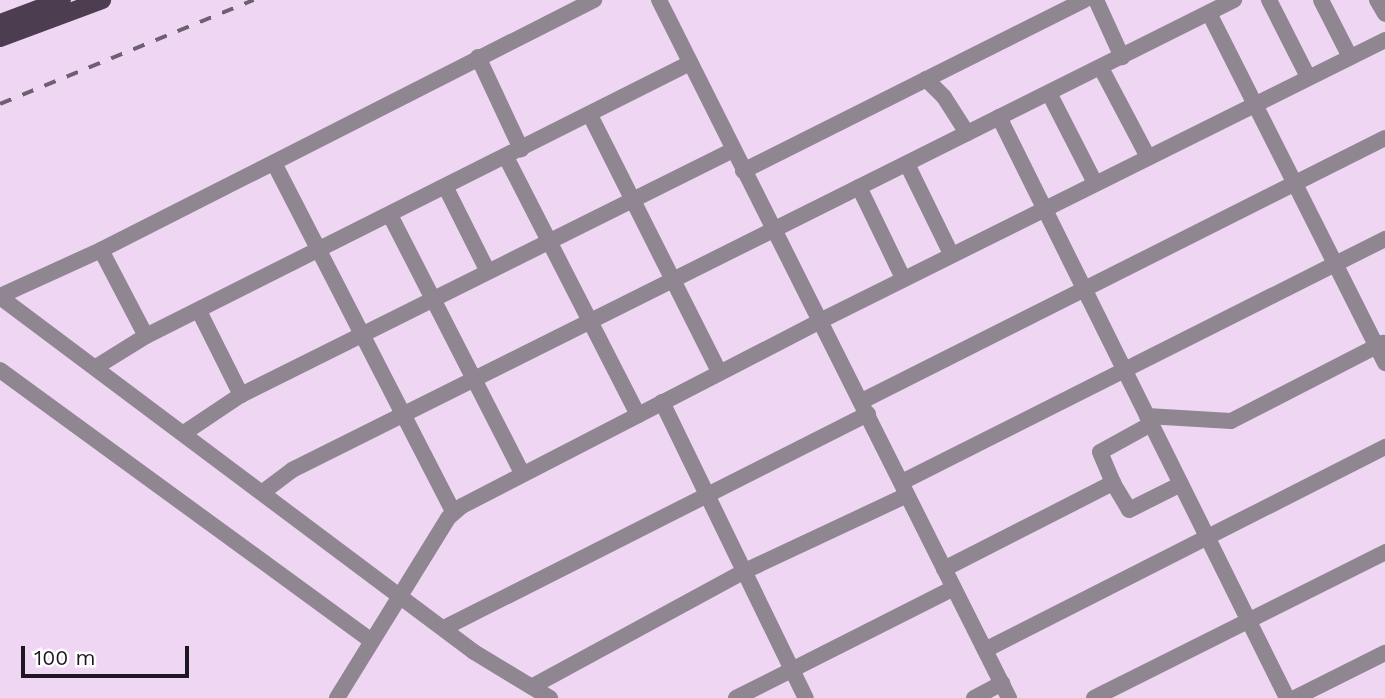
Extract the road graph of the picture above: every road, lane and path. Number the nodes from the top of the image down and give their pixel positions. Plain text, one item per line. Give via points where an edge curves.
1 (62, 0) edge
2 (102, 0) edge
3 (594, 0) edge
4 (659, 0) edge
5 (1084, 0) edge
6 (1096, 0) edge
7 (1234, 0) edge
8 (1269, 0) edge
9 (1321, 0) edge
10 (1377, 0) edge
11 (12, 13) edge
12 (1209, 13) junction
13 (1385, 14) edge
14 (0, 38) edge
15 (1385, 40) edge
16 (478, 57) junction
17 (1122, 57) junction
18 (1350, 57) junction
19 (690, 63) junction
20 (1101, 68) junction
21 (1308, 77) junction
22 (926, 79) junction
23 (1049, 93) junction
24 (1253, 103) junction
25 (590, 115) junction
26 (999, 117) junction
27 (967, 134) junction
28 (1385, 138) edge
29 (521, 149) junction
30 (733, 149) junction
31 (506, 157) junction
32 (1148, 157) junction
33 (274, 163) junction
34 (907, 164) junction
35 (743, 170) junction
36 (1095, 183) junction
37 (1294, 184) junction
38 (859, 187) junction
39 (446, 188) junction
40 (631, 198) junction
41 (1043, 209) junction
42 (391, 217) junction
43 (772, 228) junction
44 (548, 239) junction
45 (1385, 240) edge
46 (101, 250) junction
47 (319, 252) junction
48 (951, 254) junction
49 (1336, 265) junction
50 (487, 270) junction
51 (903, 278) junction
52 (673, 281) junction
53 (1082, 287) junction
54 (0, 297) edge
55 (432, 297) junction
56 (199, 310) junction
57 (820, 321) junction
58 (590, 322) junction
59 (359, 335) junction
60 (146, 336) junction
61 (1381, 344) edge
62 (1385, 363) edge
63 (96, 367) junction
64 (0, 370) edge
65 (719, 372) junction
66 (1124, 373) junction
67 (475, 381) junction
68 (242, 395) junction
69 (662, 402) junction
70 (865, 407) junction
71 (638, 415) junction
72 (402, 417) junction
73 (1149, 420) junction
74 (184, 433) junction
75 (1385, 447) edge
76 (522, 473) junction
77 (1113, 483) junction
78 (1181, 484) junction
79 (904, 488) junction
80 (263, 492) junction
81 (706, 492) junction
82 (453, 512) junction
83 (1208, 537) junction
84 (1385, 552) edge
85 (944, 569) junction
86 (745, 571) junction
87 (954, 589) junction
88 (401, 594) junction
89 (1248, 620) junction
90 (444, 628) junction
91 (371, 641) junction
92 (985, 650) junction
93 (1385, 653) edge
94 (792, 669) junction
95 (533, 686) junction
96 (1006, 691) edge
97 (337, 698) edge
98 (550, 698) edge
99 (736, 698) edge
100 (806, 698) edge
101 (974, 698) edge
102 (1094, 698) edge
103 (1287, 698) edge
104 (1295, 698) edge

1 - 11 main road
2 - 14 main road
3 - 16 street
4 - 19 street
5 - 22 street
6 - 17 street
7 - 12 street
8 - 21 street
9 - 18 street
10 - 13 street
12 - 17 street
12 - 24 street
15 - 18 street
16 - 29 street
16 - 33 street
17 - 20 street
18 - 21 street
19 - 25 street
19 - 30 street
20 - 23 street
20 - 32 street
21 - 24 street
22 - 27 street via 944,97
22 - 35 street
23 - 26 street
23 - 36 street
24 - 32 street
24 - 37 street
25 - 29 street
25 - 40 street
26 - 27 street
26 - 41 street
27 - 34 street
28 - 37 street
29 - 31 street
30 - 35 street
30 - 40 street
31 - 39 street
31 - 44 street
32 - 36 street
33 - 46 street
33 - 47 street
34 - 38 street
34 - 48 street
35 - 43 street
36 - 41 street
37 - 49 street
37 - 53 street
38 - 43 street
38 - 51 street
39 - 42 street
39 - 50 street
40 - 44 street
40 - 52 street
41 - 48 street
41 - 53 street
42 - 47 street
42 - 55 street
43 - 52 street
43 - 57 street
44 - 50 street
44 - 58 street
45 - 49 street
46 - 54 street
46 - 60 street
47 - 56 street
47 - 59 street
48 - 51 street
49 - 61 street
49 - 66 street
50 - 55 street
51 - 57 street
52 - 58 street
52 - 65 street
53 - 66 street
53 - 70 street
54 - 63 street
55 - 59 street
55 - 67 street
56 - 60 street
56 - 68 street
57 - 65 street
57 - 70 street
58 - 67 street
58 - 71 street
59 - 68 street
59 - 72 street
60 - 63 street
61 - 62 street
61 - 73 street via 1231,421
63 - 74 street
64 - 91 street
65 - 69 street
66 - 73 street
66 - 79 street
67 - 72 street
67 - 76 street
68 - 74 street
69 - 71 street
69 - 81 street
70 - 79 street
70 - 81 street
71 - 76 street
72 - 80 street via 292,470
72 - 82 street
73 - 77 street via 1100,452
73 - 78 street
74 - 80 street
75 - 83 street
76 - 82 street
77 - 78 street via 1129,510
77 - 85 street
78 - 83 street
79 - 85 street
79 - 86 street
80 - 88 street
81 - 86 street
81 - 90 street
82 - 88 street
83 - 89 street
83 - 92 street
84 - 89 street
85 - 87 street
86 - 94 street
86 - 95 street
87 - 92 street
87 - 94 street
88 - 90 street
88 - 91 street
89 - 102 street
89 - 103 street
90 - 95 street via 501,670
91 - 97 street
92 - 96 street
93 - 104 street
94 - 99 street
94 - 100 street
95 - 98 street
96 - 101 street

